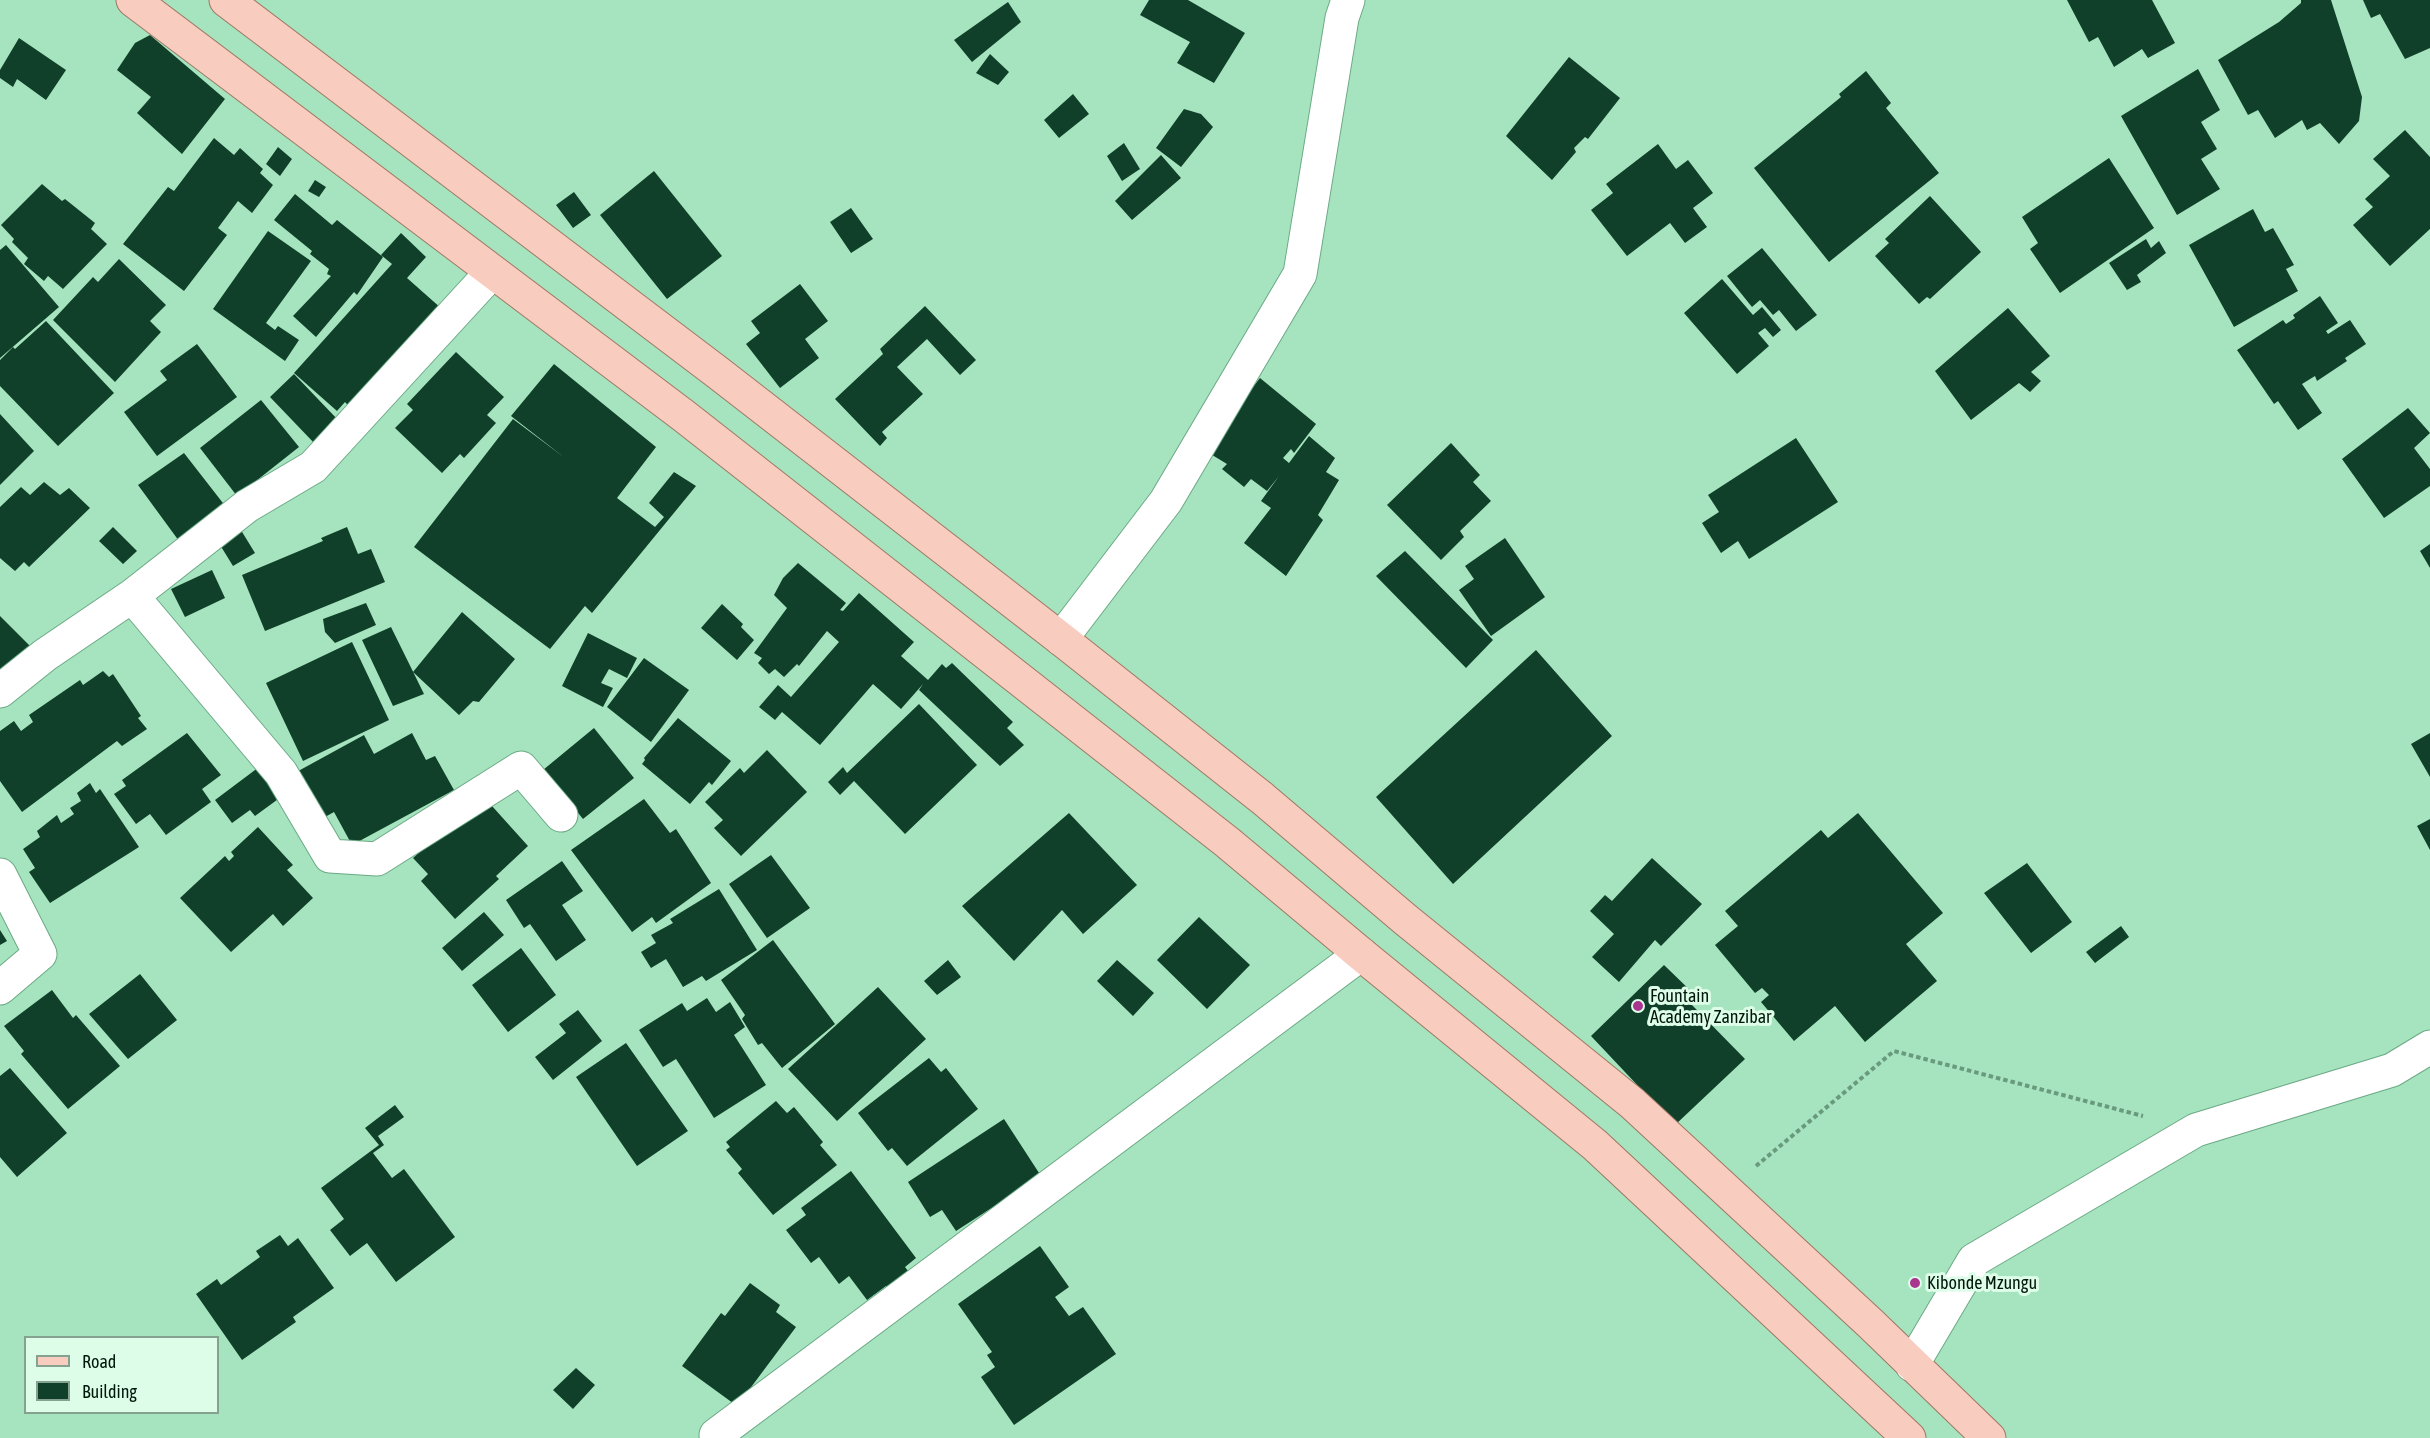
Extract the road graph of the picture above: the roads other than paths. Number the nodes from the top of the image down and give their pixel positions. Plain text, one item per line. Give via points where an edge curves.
1 (133, 0) edge
2 (226, 0) edge
3 (1348, 0) edge
4 (492, 272) junction
5 (132, 596) junction
6 (1061, 639) junction
7 (0, 691) edge
8 (561, 815) dead end
9 (0, 875) edge
10 (1361, 954) junction
11 (0, 988) edge
12 (2430, 1047) edge
13 (1912, 1365) junction
14 (716, 1435) dead end
15 (1909, 1438) edge
16 (1989, 1438) edge

1 - 4 main road
2 - 6 main road
3 - 6 street via 1341,18 1300,274 1166,501
4 - 5 street via 313,467 247,506
4 - 10 main road via 684,416 1218,834
5 - 7 street
5 - 8 street via 281,773 330,856 377,859 521,768
6 - 13 main road via 1262,798 1632,1103
9 - 11 street via 40,954
10 - 14 street
10 - 15 main road via 1595,1145
12 - 13 street via 2392,1070 2196,1130 1974,1260
13 - 16 main road

